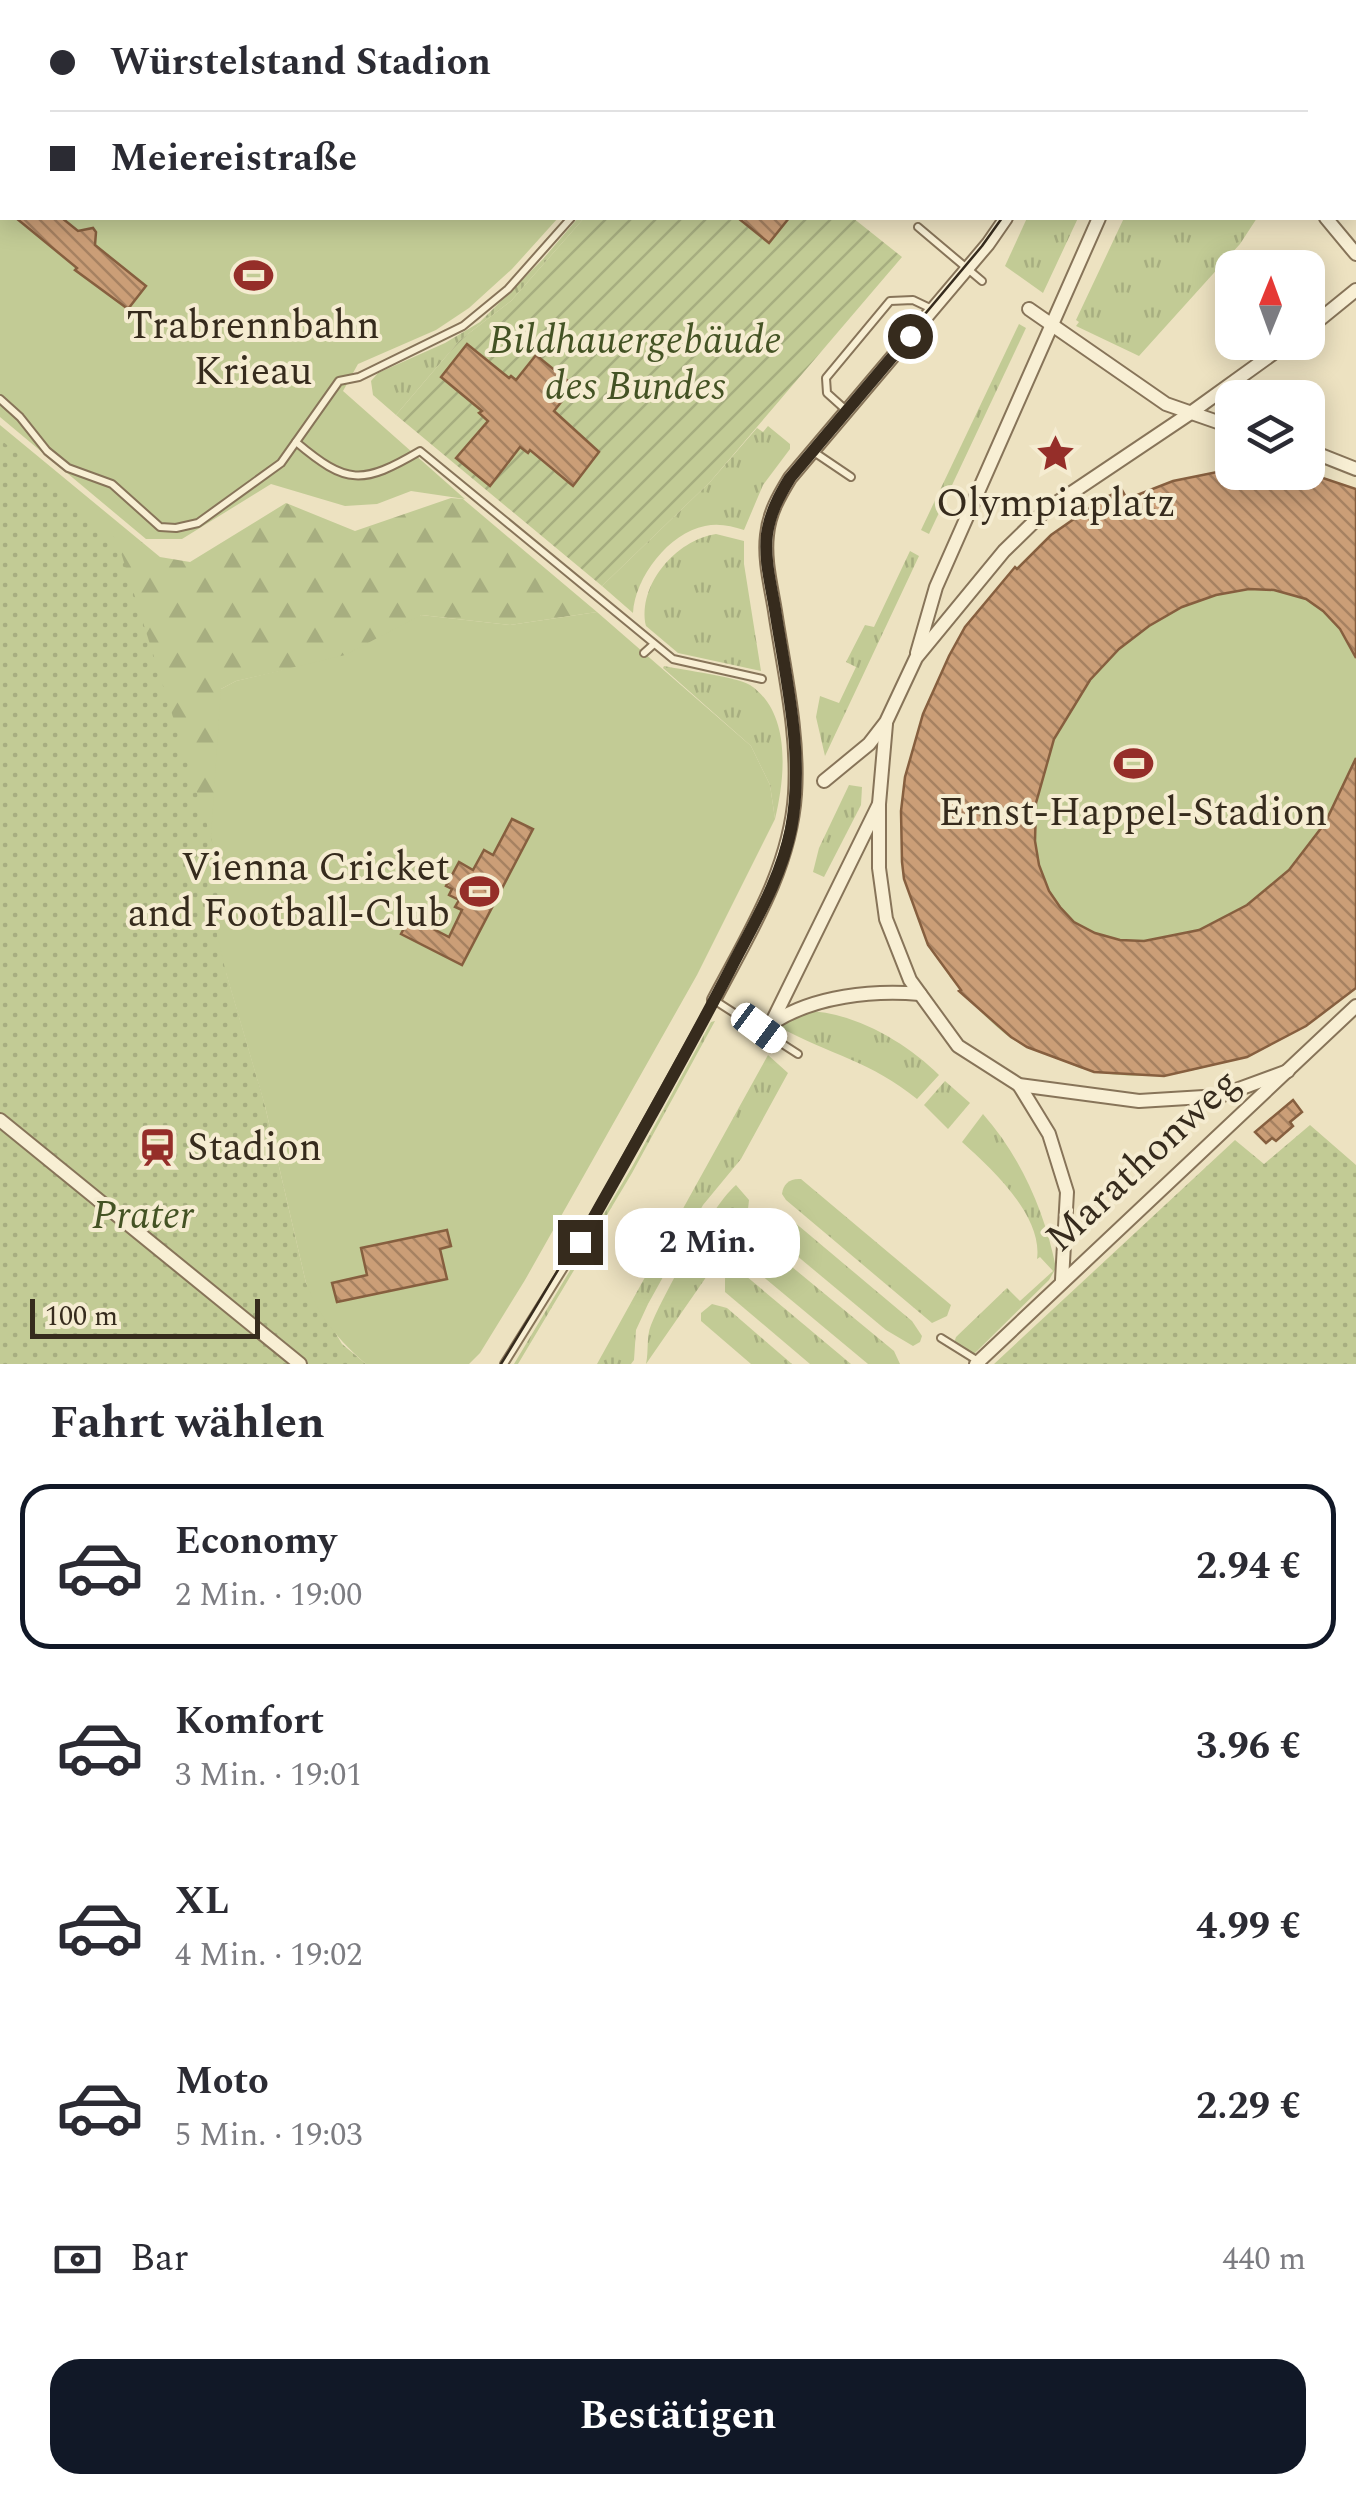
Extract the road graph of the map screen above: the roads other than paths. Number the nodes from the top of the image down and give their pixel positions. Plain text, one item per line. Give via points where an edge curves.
1 (569, 220) edge
2 (1004, 220) edge
3 (1098, 220) edge
4 (1328, 220) edge
5 (918, 227) dead end
6 (1356, 254) edge
7 (967, 269) junction
8 (982, 281) dead end
9 (1356, 290) edge
10 (1029, 309) dead end
11 (933, 310) junction
12 (1325, 315) edge
13 (1051, 324) junction
14 (1264, 360) edge
15 (0, 400) edge
16 (848, 412) junction
17 (1190, 414) junction
18 (1215, 422) edge
19 (296, 442) junction
20 (814, 451) junction
21 (1325, 457) edge
22 (1356, 469) edge
23 (851, 476) dead end
24 (654, 644) junction
25 (644, 653) dead end
26 (916, 658) junction
27 (762, 679) dead end
28 (886, 722) junction
29 (824, 781) dead end
30 (878, 804) junction
31 (920, 994) junction
32 (714, 1000) junction
33 (1356, 1006) edge
34 (765, 1026) junction
35 (798, 1054) dead end
36 (1288, 1070) junction
37 (1019, 1086) junction
38 (0, 1120) edge
39 (1062, 1280) junction
40 (941, 1338) dead end
41 (977, 1363) edge
42 (300, 1364) edge
43 (504, 1364) edge

1 - 19 lane via 508,289 463,326 338,381
2 - 7 street
3 - 13 street
4 - 6 street
5 - 7 lane
7 - 8 lane
7 - 11 street
9 - 12 street
10 - 13 street
11 - 16 street
11 - 16 lane via 904,299 883,306 826,378 827,393
13 - 17 street via 1141,389
13 - 26 street via 936,587
14 - 17 street
15 - 19 lane via 68,468 112,484 160,528 198,522 281,462
16 - 20 street
17 - 18 street
17 - 26 street via 1046,510 1004,550
19 - 24 lane via 336,473 366,475 420,451
20 - 23 lane
20 - 32 street via 776,501 766,539 795,741 791,829 773,885
21 - 22 street
24 - 25 lane
24 - 27 lane via 672,659
26 - 28 street
28 - 29 street
28 - 30 street
30 - 31 street via 886,919
30 - 34 street
31 - 34 street via 844,997
31 - 37 street via 958,1046
32 - 34 lane
32 - 43 lane
33 - 36 street, Marathonweg
34 - 35 lane
36 - 37 street via 1220,1096 1139,1101
36 - 39 street, Marathonweg
37 - 39 street via 1049,1134 1066,1192
38 - 42 street
39 - 41 street, Marathonweg
40 - 41 lane

